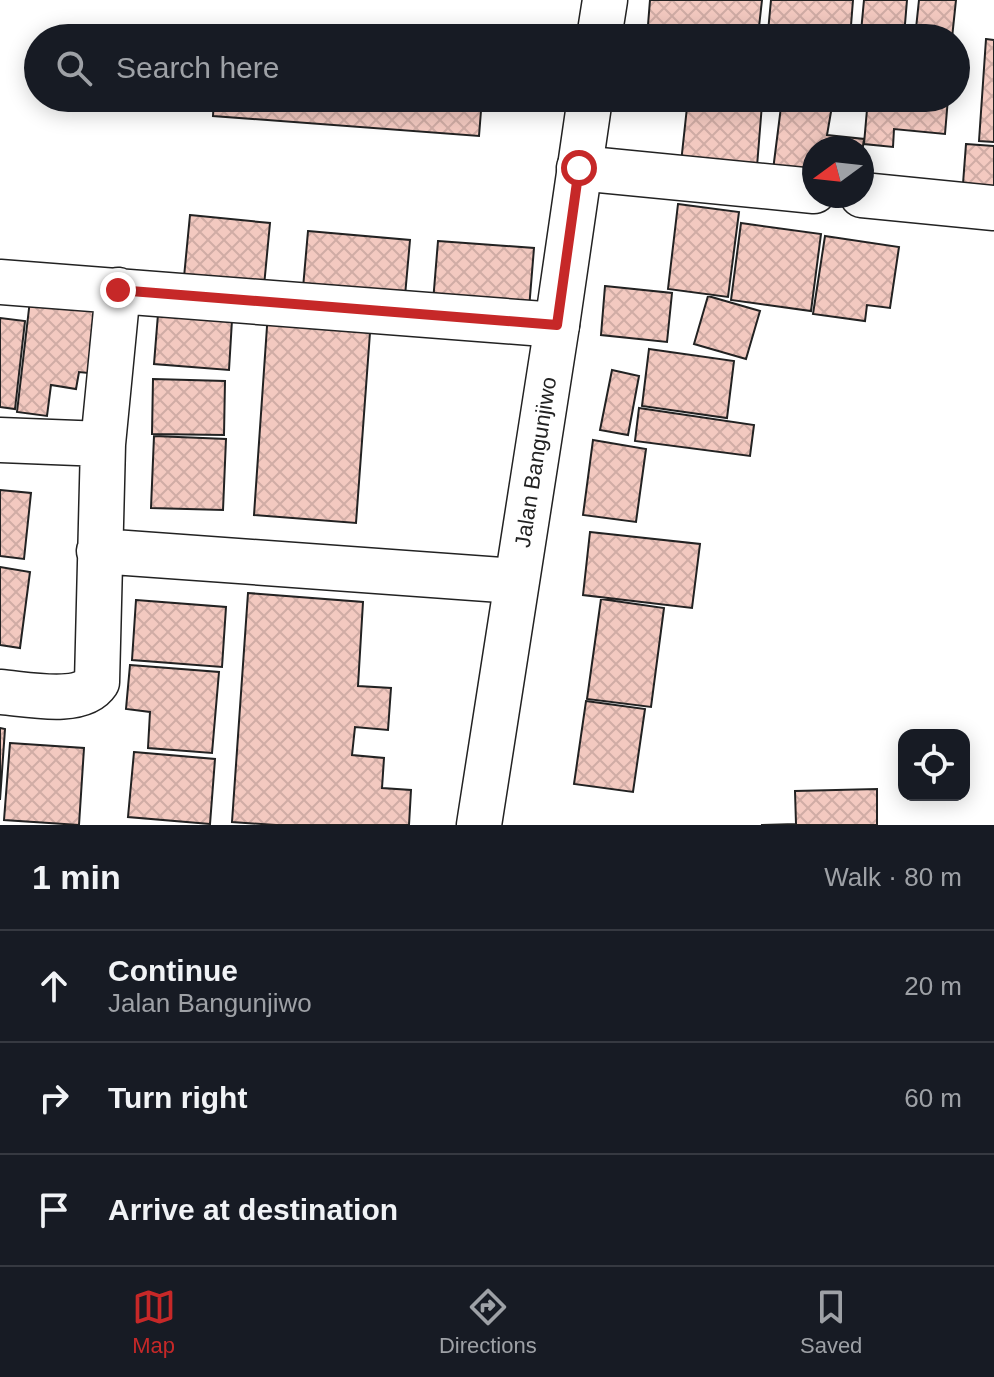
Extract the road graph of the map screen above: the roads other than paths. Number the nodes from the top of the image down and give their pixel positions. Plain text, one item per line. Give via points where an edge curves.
1 (605, 0) edge
2 (601, 24) edge
3 (588, 112) edge
4 (579, 168) junction
5 (802, 190) edge
6 (874, 196) edge
7 (994, 208) edge
8 (0, 282) edge
9 (118, 290) junction
10 (557, 325) junction
11 (0, 440) edge
12 (103, 444) junction
13 (99, 551) junction
14 (516, 581) junction
15 (0, 692) edge
16 (479, 825) edge

1 - 2 street
3 - 4 street, Jalan Bangunjiwo
4 - 5 street
4 - 10 street, Jalan Bangunjiwo
6 - 7 street
8 - 9 street
9 - 10 street
9 - 12 street
10 - 14 street, Jalan Bangunjiwo
11 - 12 street
12 - 13 street
13 - 14 street
13 - 15 street via 97,682 92,690 76,697
14 - 16 street, Jalan Bangunjiwo

